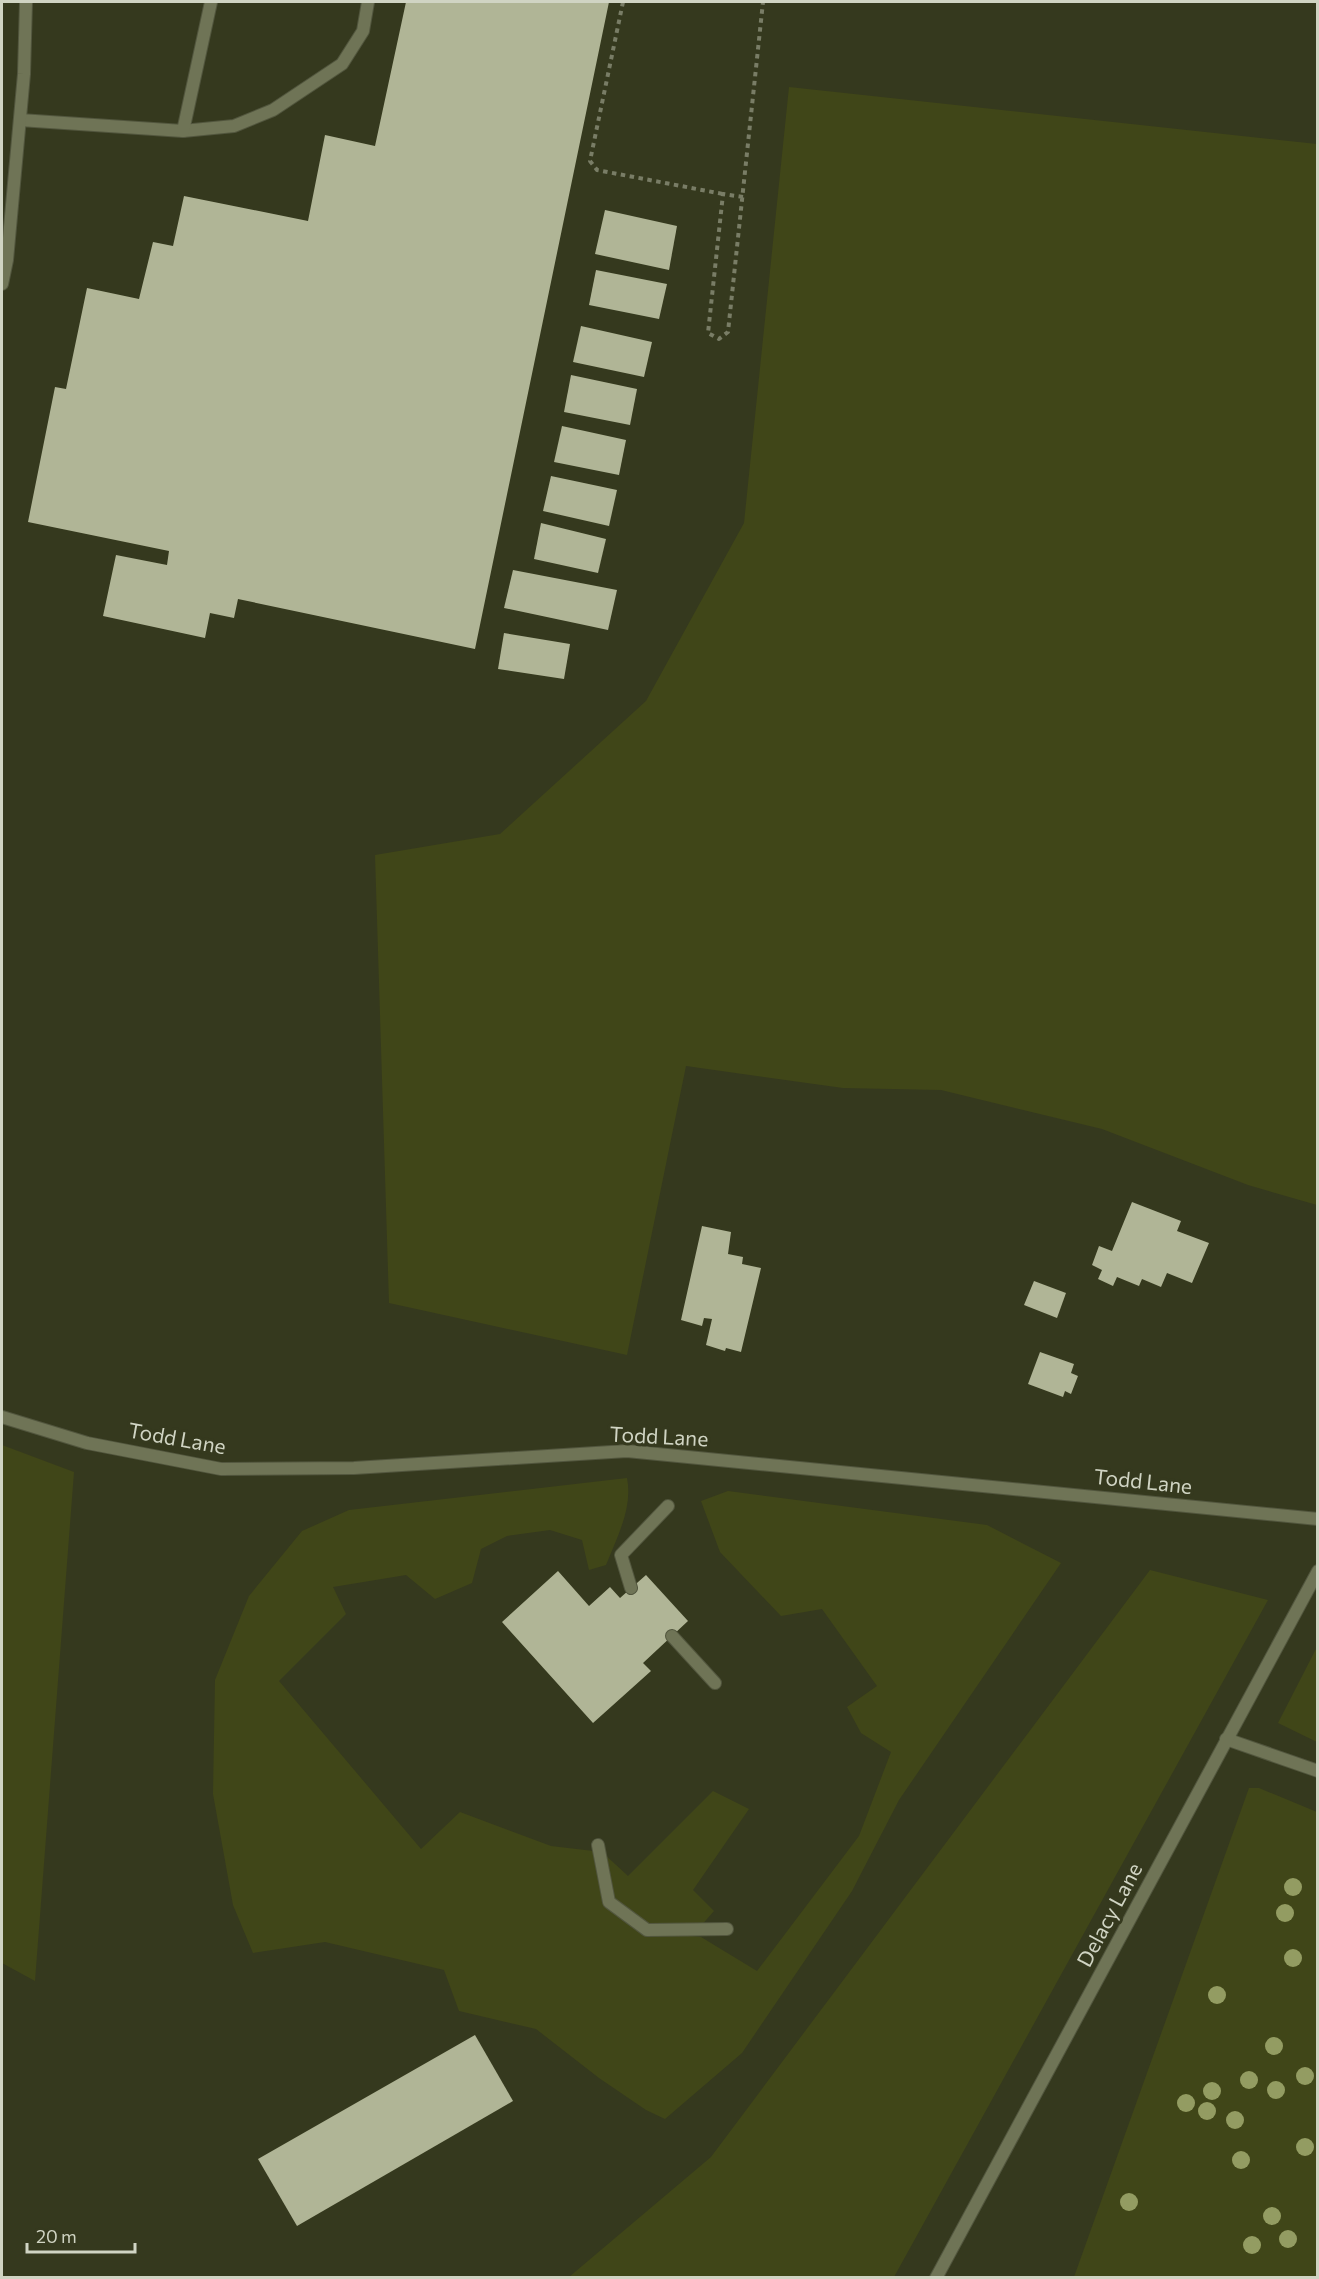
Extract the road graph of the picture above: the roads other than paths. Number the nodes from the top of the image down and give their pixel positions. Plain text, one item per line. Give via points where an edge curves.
1 (26, 2) edge
2 (211, 2) edge
3 (368, 2) edge
4 (20, 120) junction
5 (183, 131) junction
6 (2, 284) edge
7 (2, 1417) edge
8 (668, 1506) dead end
9 (1317, 1519) edge
10 (1317, 1570) edge
11 (631, 1588) dead end
12 (672, 1636) dead end
13 (715, 1683) dead end
14 (1226, 1740) junction
15 (1317, 1770) edge
16 (598, 1845) dead end
17 (727, 1929) dead end
18 (936, 2277) edge

1 - 4 street
2 - 5 street
3 - 5 street via 363,31 342,64 273,110 234,126
4 - 5 street
4 - 6 street
7 - 9 street, Todd Lane via 87,1443 221,1469 354,1468 627,1452
8 - 11 street via 621,1555
10 - 14 street, Delacy Lane
12 - 13 street
14 - 15 street
14 - 18 street, Delacy Lane
16 - 17 street via 609,1902 647,1930

